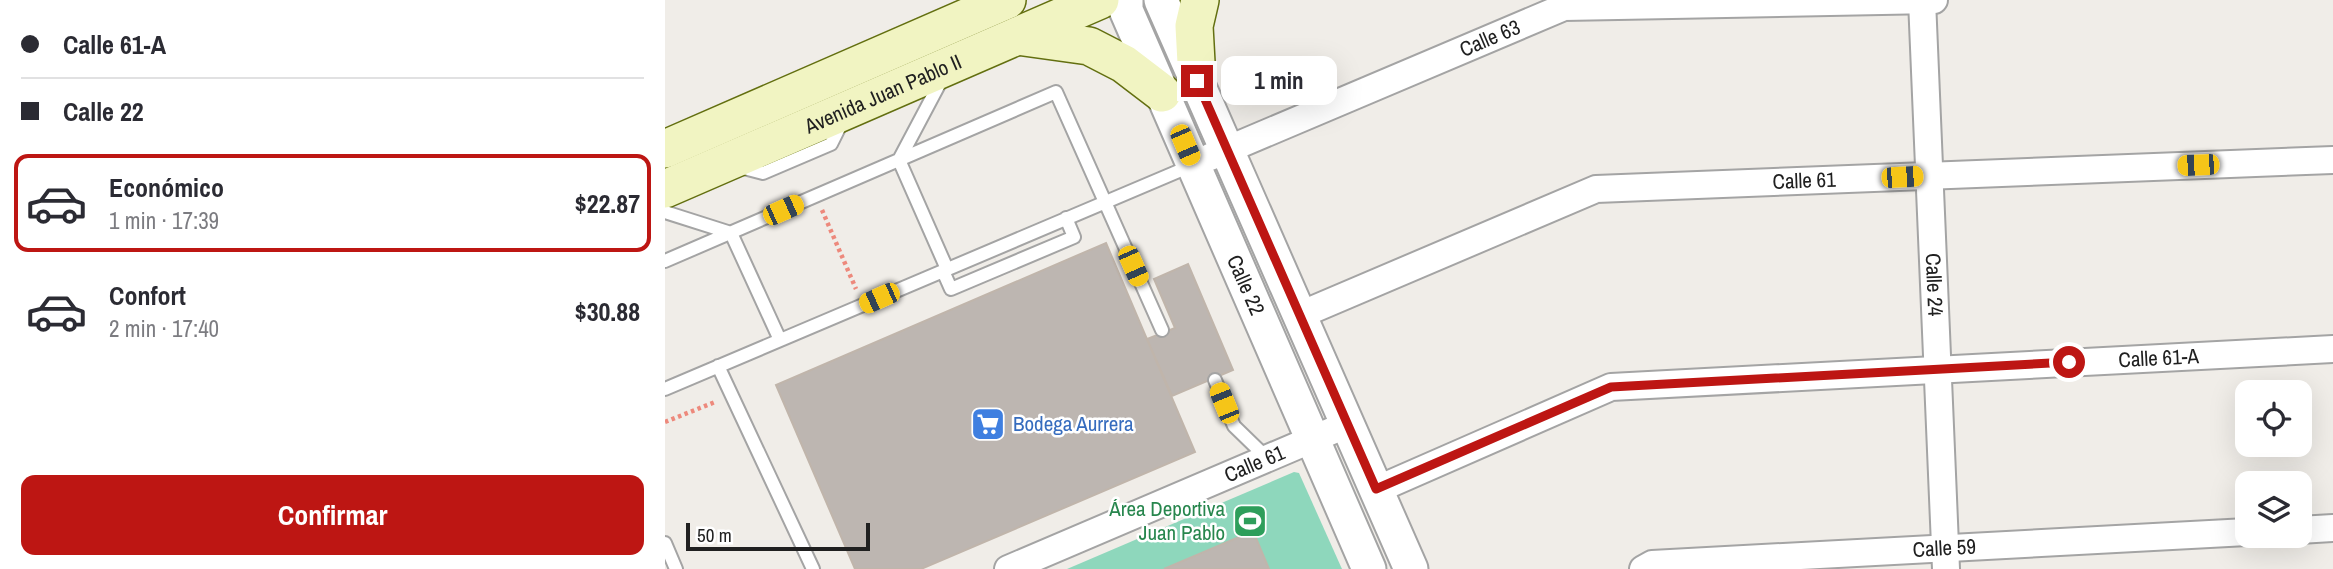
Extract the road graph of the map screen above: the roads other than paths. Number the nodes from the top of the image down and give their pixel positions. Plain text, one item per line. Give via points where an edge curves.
1 (1006, 0) edge
2 (1100, 0) edge
3 (1126, 0) edge
4 (1161, 0) edge
5 (1200, 0) edge
6 (1922, 0) edge
7 (1934, 0) edge
8 (1017, 36) junction
9 (949, 65) junction
10 (1197, 81) junction
11 (1162, 93) junction
12 (665, 149) edge
13 (1227, 150) junction
14 (899, 160) junction
15 (2333, 160) edge
16 (1193, 164) junction
17 (1929, 176) junction
18 (665, 189) edge
19 (1105, 202) junction
20 (665, 212) edge
21 (1066, 218) junction
22 (731, 233) junction
23 (665, 261) edge
24 (945, 270) junction
25 (1300, 315) junction
26 (1162, 330) dead end
27 (781, 340) junction
28 (2333, 349) edge
29 (718, 366) junction
30 (1937, 369) junction
31 (1215, 380) dead end
32 (665, 389) edge
33 (1348, 424) junction
34 (1313, 439) junction
35 (1267, 458) junction
36 (1376, 489) junction
37 (2333, 528) edge
38 (2312, 529) edge
39 (2235, 533) edge
40 (665, 543) edge
41 (1946, 559) edge
42 (676, 569) edge
43 (813, 569) edge
44 (1008, 569) edge
45 (1369, 569) edge
46 (1411, 569) edge
47 (1643, 569) edge

1 - 12 main road, Avenida Juan Pablo II
2 - 8 main road, Avenida Juan Pablo II
3 - 11 street, Calle 22 via 1126,10
4 - 10 street, Calle 22
5 - 10 main road via 1194,26
6 - 7 street, Calle 63
6 - 13 street, Calle 63 via 1564,7
6 - 17 street, Calle 24
8 - 9 main road, Avenida Juan Pablo II
8 - 11 main road via 1089,46 1124,64
9 - 14 lane
9 - 18 main road, Avenida Juan Pablo II
10 - 13 street, Calle 22
11 - 16 street, Calle 22
13 - 16 street, Calle 63
13 - 25 street, Calle 22
14 - 19 lane via 1056,92
14 - 22 lane
14 - 24 lane
15 - 17 street, Calle 61
16 - 19 lane
16 - 34 street, Calle 22
17 - 25 street, Calle 61 via 1596,189
17 - 30 street, Calle 24
19 - 21 lane
19 - 26 lane
20 - 22 lane
21 - 24 lane
21 - 24 lane via 1075,237 1062,243 951,289
22 - 23 lane
22 - 27 lane
24 - 27 lane
25 - 33 street, Calle 22
27 - 29 lane
28 - 30 street, Calle 61-A
29 - 32 lane
29 - 43 lane
30 - 36 street, Calle 61-A via 1611,387
30 - 41 street, Calle 24
31 - 35 lane via 1234,426
33 - 34 street, Calle 61
33 - 36 street, Calle 22
34 - 35 street, Calle 61
34 - 45 street, Calle 22
35 - 44 street, Calle 61
36 - 46 street, Calle 22
37 - 38 street
39 - 41 street, Calle 59
40 - 42 lane
41 - 47 street, Calle 59 via 1652,564

